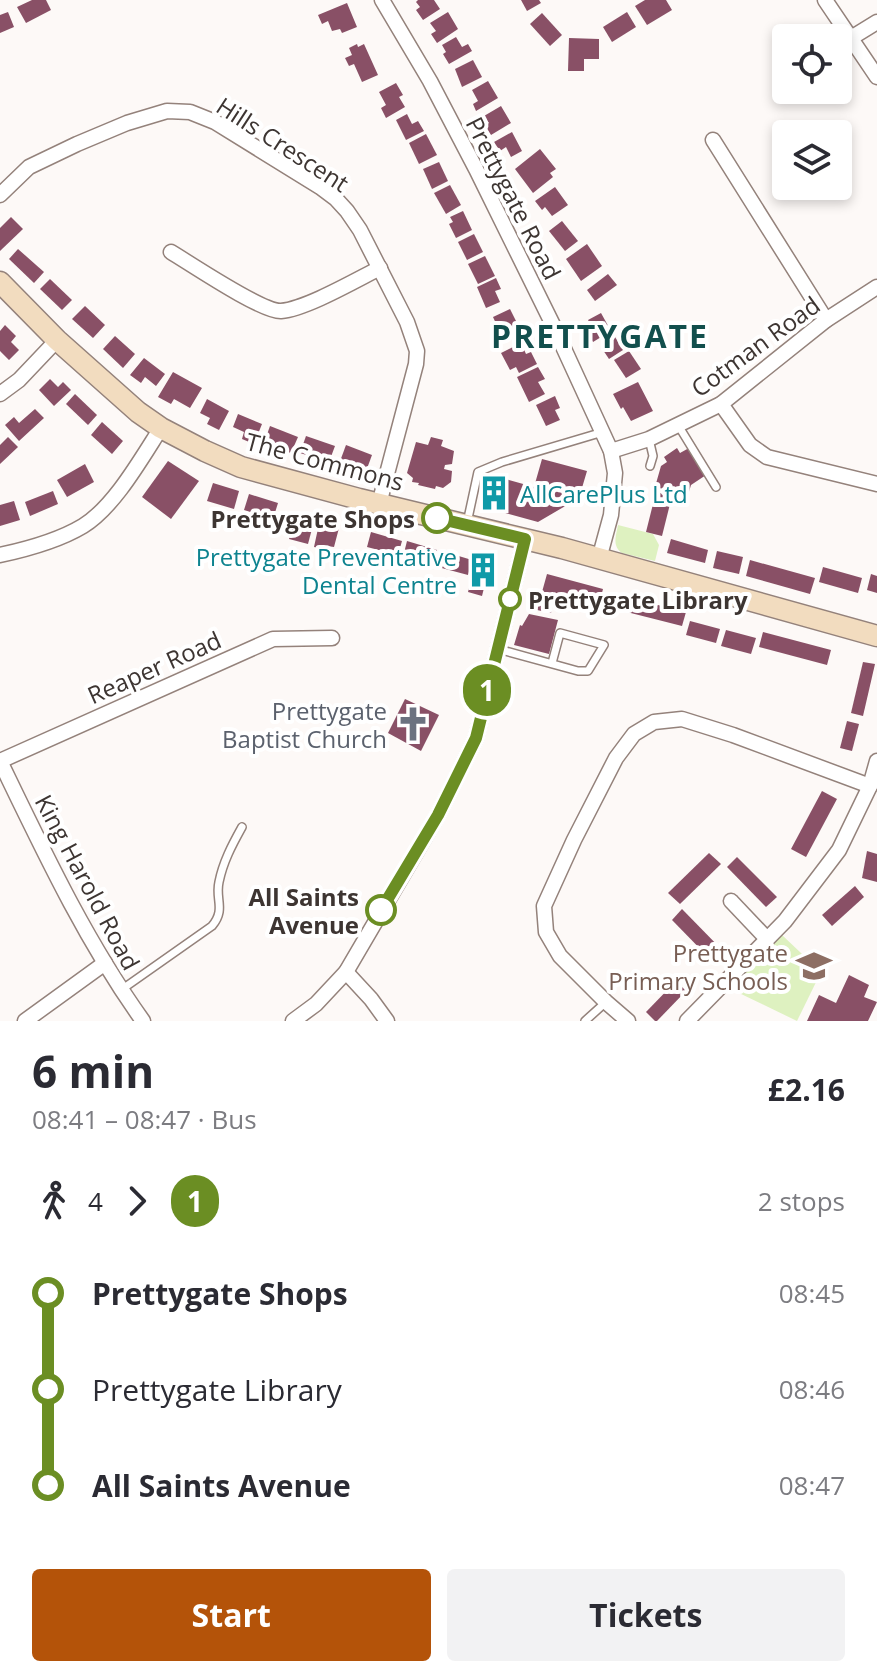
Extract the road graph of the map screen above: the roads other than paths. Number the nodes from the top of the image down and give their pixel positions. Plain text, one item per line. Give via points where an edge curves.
1 (382, 0) edge
2 (825, 0) edge
3 (877, 22) edge
4 (841, 24) edge
5 (852, 37) edge
6 (852, 40) edge
7 (877, 77) edge
8 (713, 140) dead end
9 (0, 195) edge
10 (171, 252) dead end
11 (380, 268) junction
12 (0, 282) edge
13 (877, 287) edge
14 (826, 320) junction
15 (57, 340) junction
16 (0, 394) edge
17 (721, 404) junction
18 (678, 425) junction
19 (161, 428) junction
20 (604, 432) junction
21 (649, 439) junction
22 (611, 451) junction
23 (650, 466) dead end
24 (877, 484) edge
25 (716, 487) dead end
26 (379, 504) junction
27 (466, 525) junction
28 (525, 539) junction
29 (0, 555) edge
30 (599, 559) junction
31 (877, 636) edge
32 (332, 638) dead end
33 (498, 649) junction
34 (552, 663) junction
35 (0, 761) edge
36 (877, 761) edge
37 (870, 786) junction
38 (242, 827) dead end
39 (731, 901) dead end
40 (767, 939) junction
41 (105, 963) junction
42 (346, 972) junction
43 (121, 990) junction
44 (606, 1002) junction
45 (25, 1021) edge
46 (143, 1021) edge
47 (293, 1021) edge
48 (387, 1021) edge
49 (585, 1021) edge
50 (628, 1021) edge
51 (687, 1021) edge

1 - 20 street, Prettygate Road via 476,169
2 - 4 street
3 - 5 street
6 - 7 street
8 - 14 street
9 - 11 street, Hills Crescent via 29,167 77,144 167,111 190,112 215,122 336,199
10 - 11 street via 279,311
11 - 26 street, Hills Crescent via 417,351
12 - 15 street, The Commons
13 - 14 street, Cotman Road
14 - 17 street, Cotman Road
15 - 16 street
15 - 19 street, The Commons
17 - 18 street, Cotman Road
17 - 24 street via 750,445 767,457
18 - 21 street, Cotman Road
18 - 25 lane
19 - 26 street, The Commons via 241,467
19 - 29 street via 123,485 84,525
20 - 22 street, Prettygate Road
20 - 27 lane via 478,472
21 - 22 street, Cotman Road
21 - 23 lane
22 - 30 street, Prettygate Road via 611,515
26 - 27 street, The Commons
27 - 28 street, The Commons
28 - 30 street, The Commons
28 - 33 street
30 - 31 street, The Commons
32 - 35 street, Reaper Road via 273,639
33 - 34 lane
33 - 42 street via 476,738 438,815
34 - 34 lane via 588,671 604,645 560,633
35 - 41 street, King Harold Road via 51,869
36 - 37 street
37 - 40 street via 839,850
37 - 44 street via 682,719 654,722 634,734 616,758 544,906 546,932 560,956
38 - 43 lane via 218,887 219,917
39 - 40 street
40 - 51 street
41 - 43 street, King Harold Road
41 - 45 street
42 - 47 street
42 - 48 street
43 - 46 street, King Harold Road
44 - 49 lane
44 - 50 street

